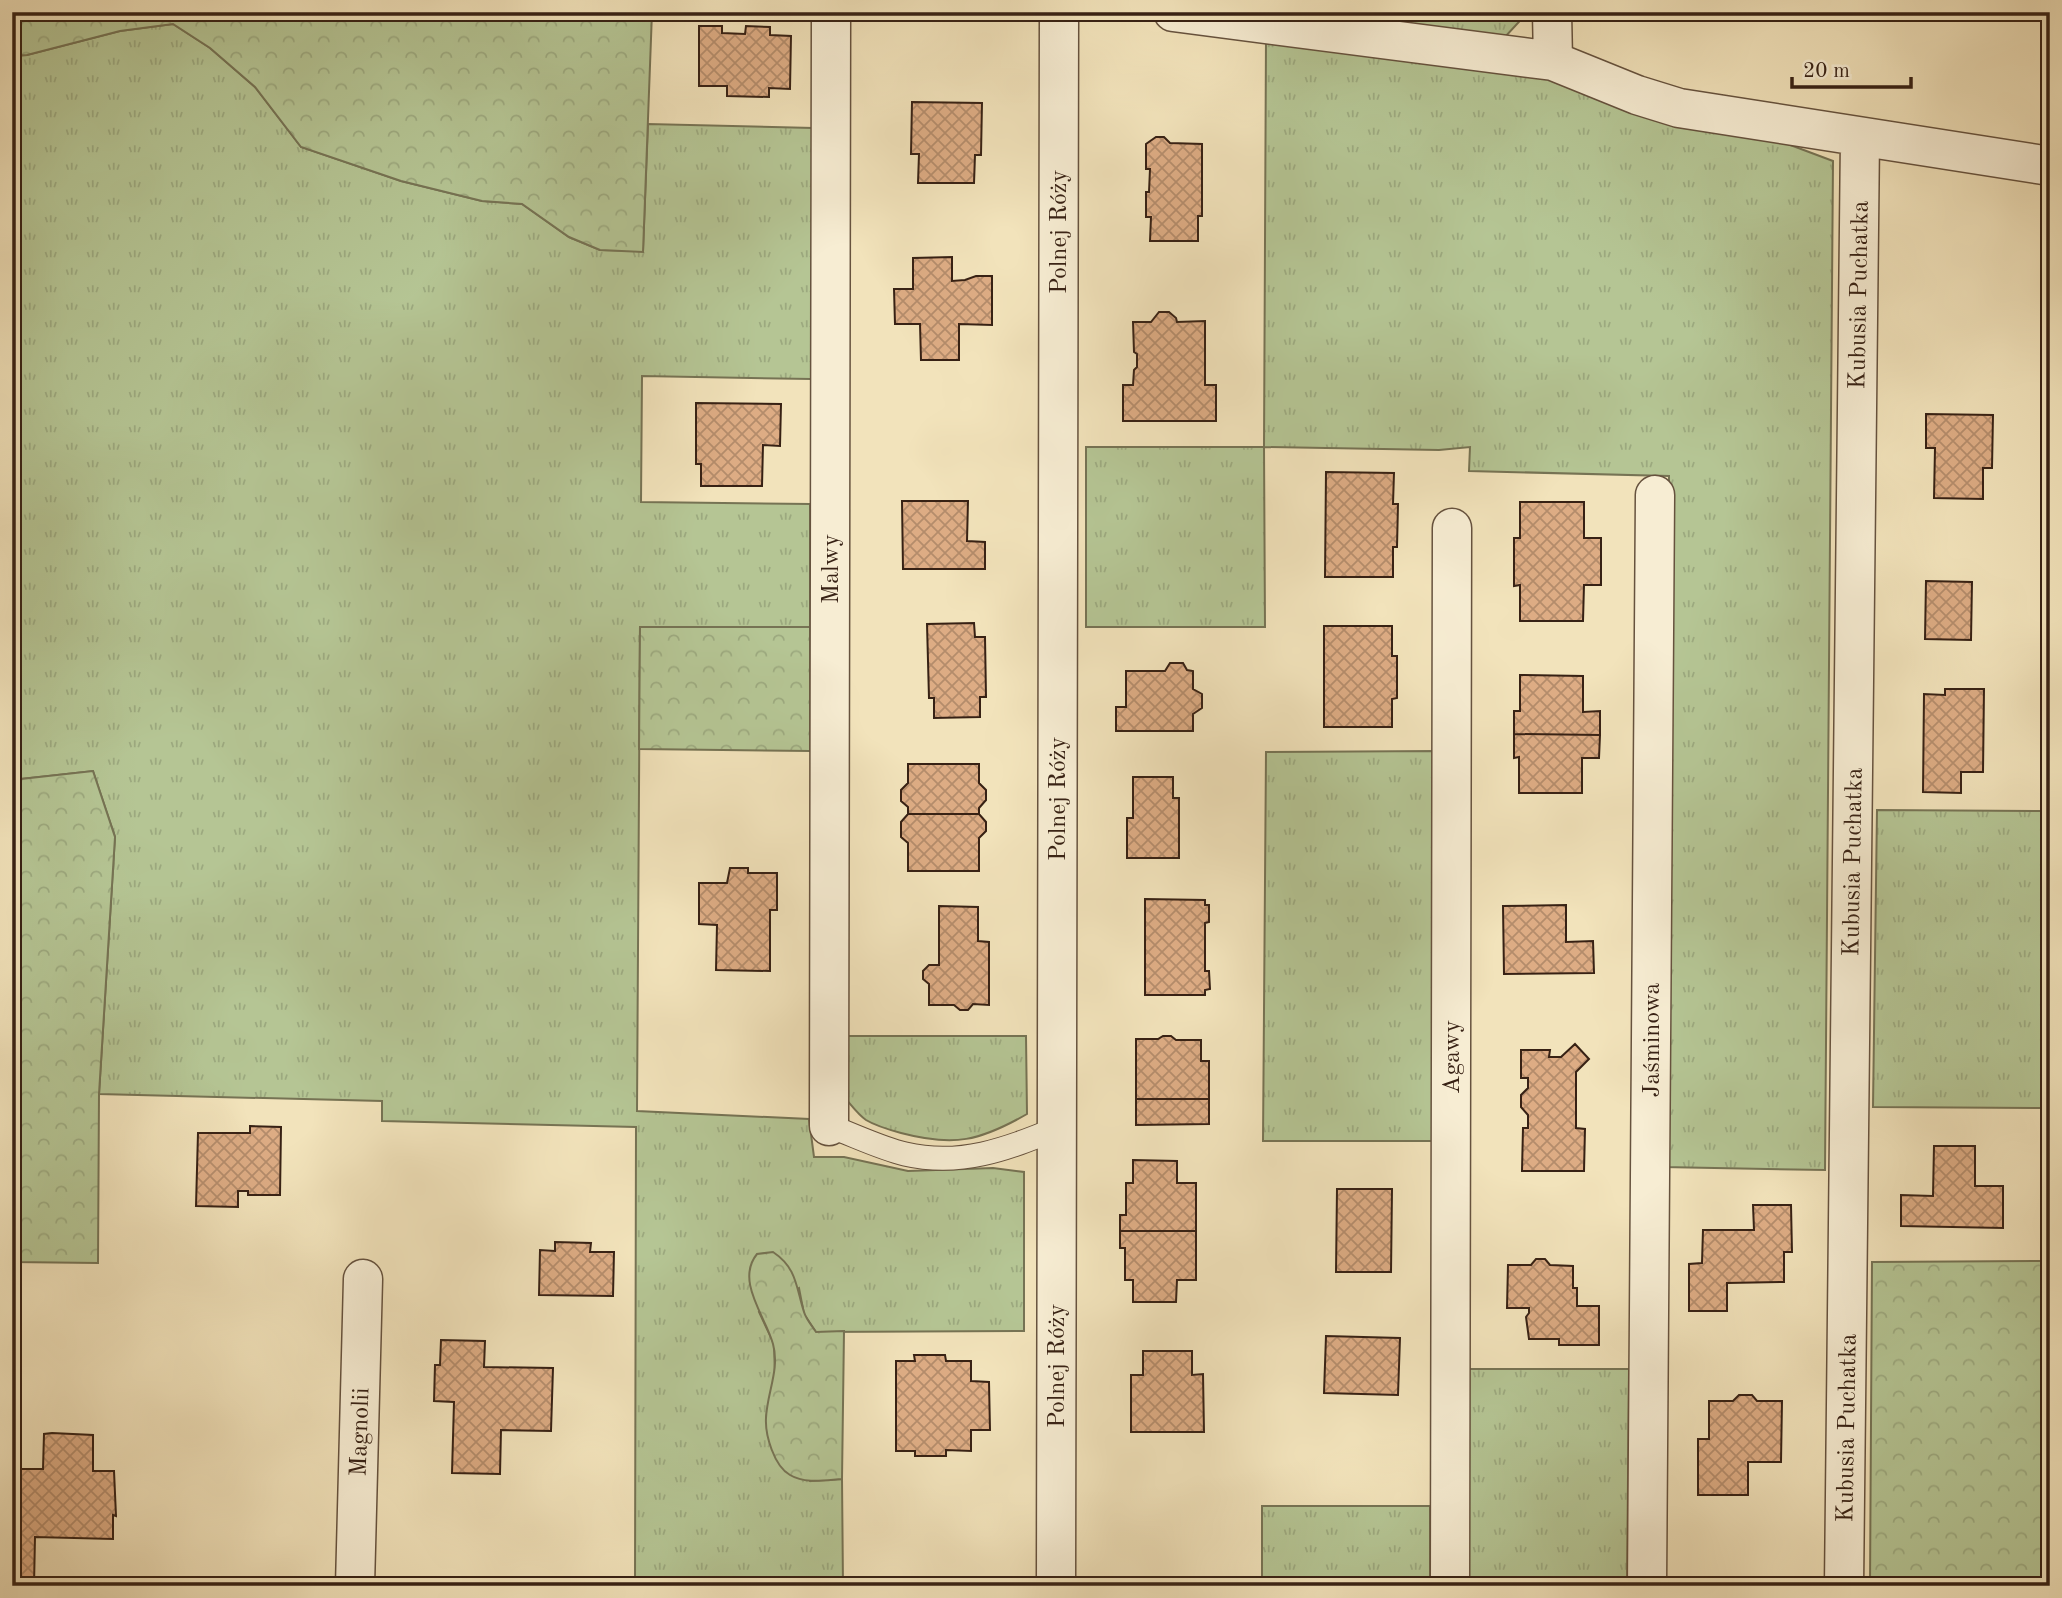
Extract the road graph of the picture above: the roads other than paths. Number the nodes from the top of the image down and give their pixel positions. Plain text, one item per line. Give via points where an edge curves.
1 (831, 12) edge
2 (1059, 12) edge
3 (1173, 12) edge
4 (1552, 12) edge
5 (1553, 61) junction
6 (1860, 137) junction
7 (2050, 166) edge
8 (1655, 495) dead end
9 (1452, 528) dead end
10 (829, 1126) joint
11 (1056, 1129) junction
12 (363, 1279) dead end
13 (355, 1586) edge
14 (1056, 1586) edge
15 (1450, 1586) edge
16 (1647, 1586) edge
17 (1844, 1586) edge

1 - 10 street, Malwy
2 - 11 street, Polnej Róży
3 - 5 street
4 - 5 street
5 - 6 street via 1679,108
6 - 7 street
6 - 17 street, Kubusia Puchatka
8 - 16 street, Jaśminowa
9 - 15 street, Agawy
10 - 11 lane via 905,1153 947,1158 986,1155
11 - 14 street, Polnej Róży
12 - 13 street, Magnolii

